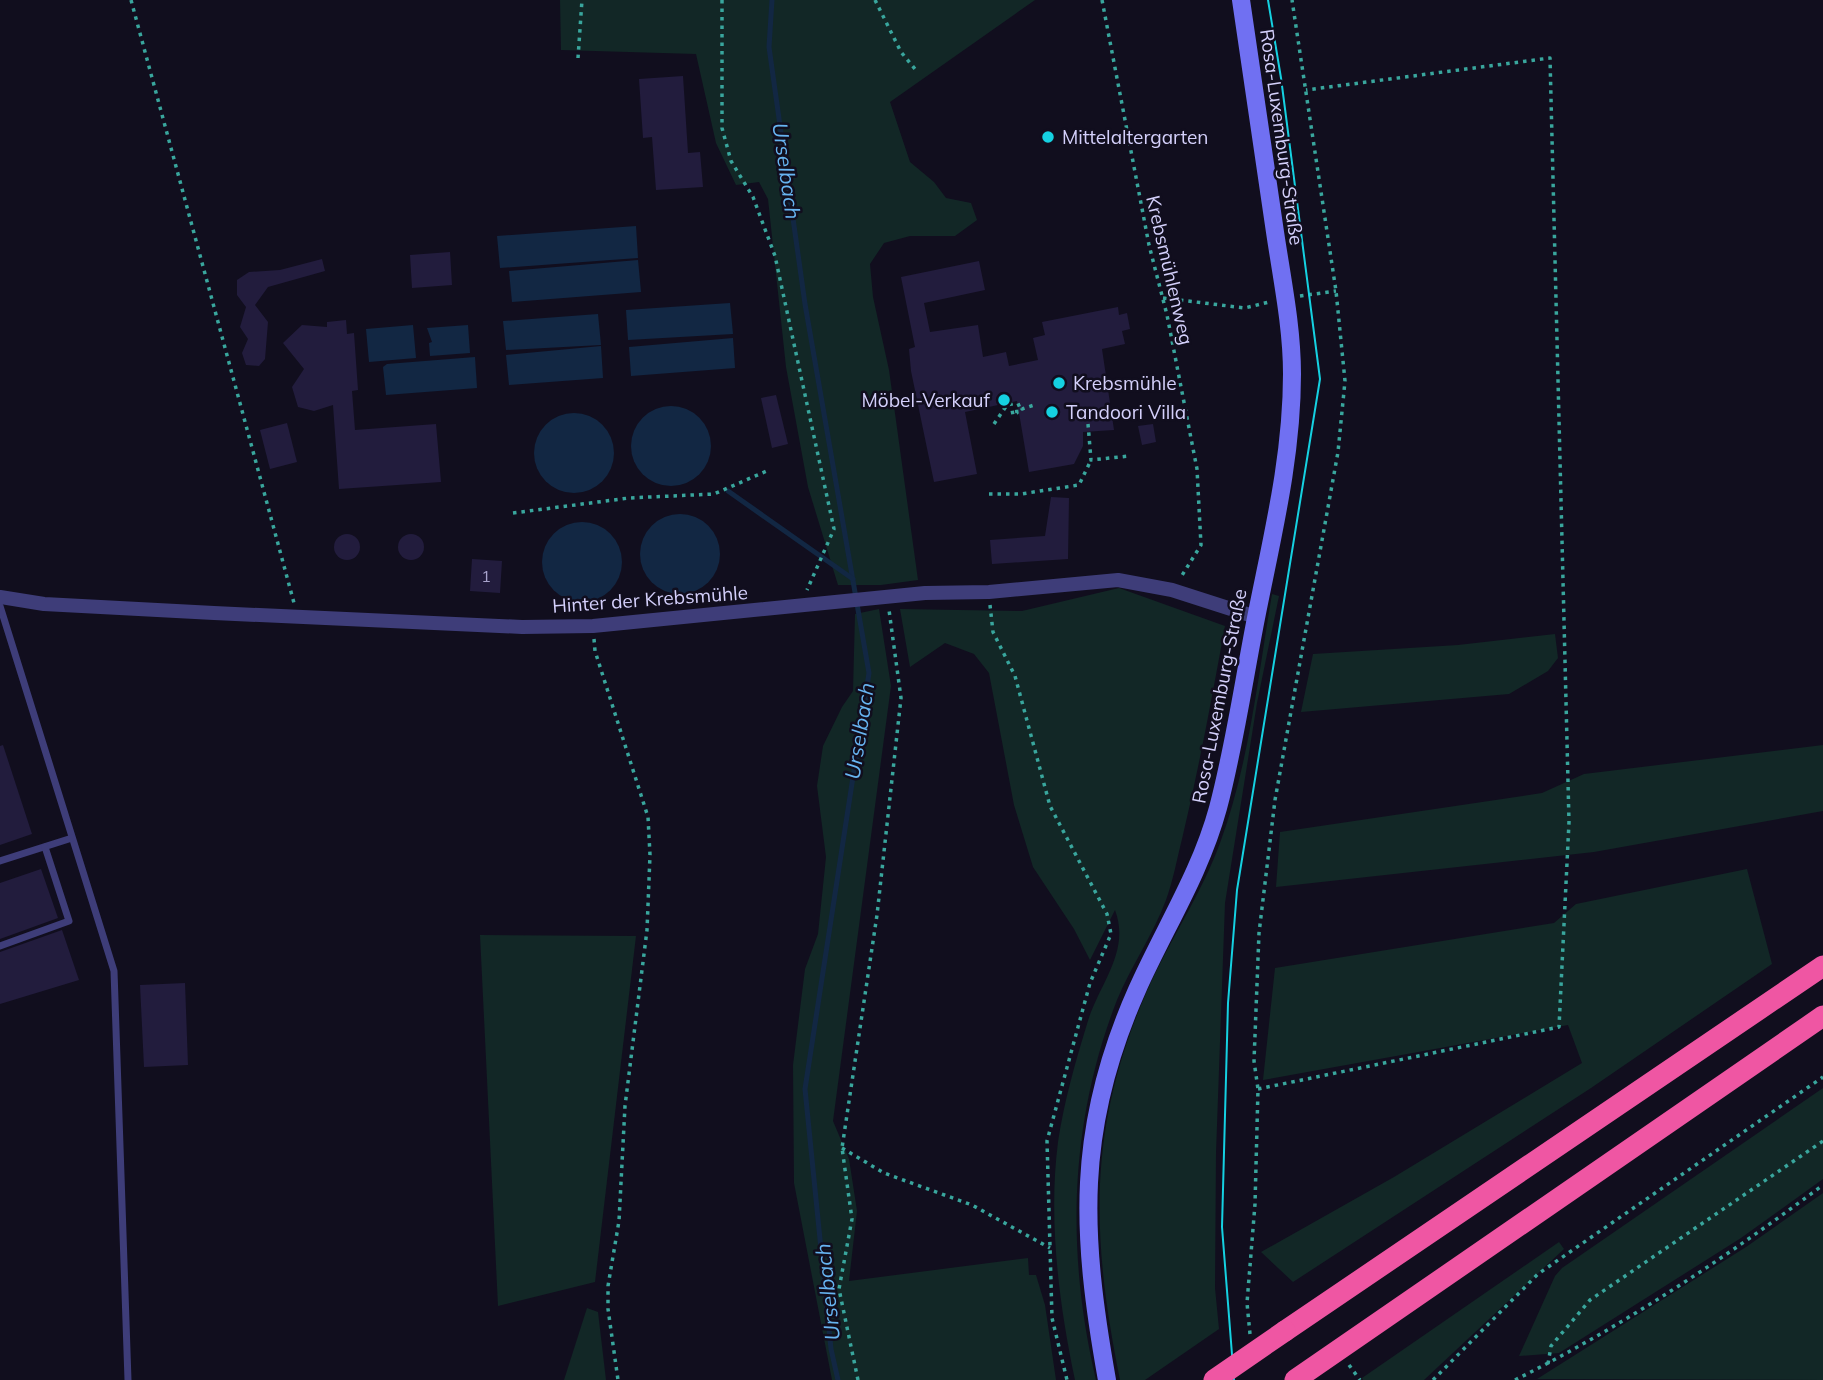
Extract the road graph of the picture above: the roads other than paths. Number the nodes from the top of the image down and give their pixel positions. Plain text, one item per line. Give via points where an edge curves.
1 (1241, 0) edge
2 (0, 597) edge
3 (0, 606) edge
4 (1256, 617) junction
5 (72, 838) junction
6 (45, 847) junction
7 (0, 861) edge
8 (0, 946) edge
9 (1823, 966) edge
10 (1823, 1016) edge
11 (1303, 1375) edge
12 (128, 1380) edge
13 (1107, 1380) edge
14 (1214, 1380) edge

1 - 4 main road, Rosa-Luxemburg-Straße via 1292,370 1284,482
2 - 4 street, Hinter der Krebsmühle via 44,604 298,617 593,626 1118,580 1172,590
3 - 5 lane
4 - 13 main road, Rosa-Luxemburg-Straße via 1218,809 1198,870 1115,1044 1100,1098 1089,1165 1086,1226 1091,1289
5 - 6 lane
5 - 12 lane via 114,971
6 - 7 lane
6 - 8 lane via 69,921
9 - 14 highway, bridge
10 - 11 highway

